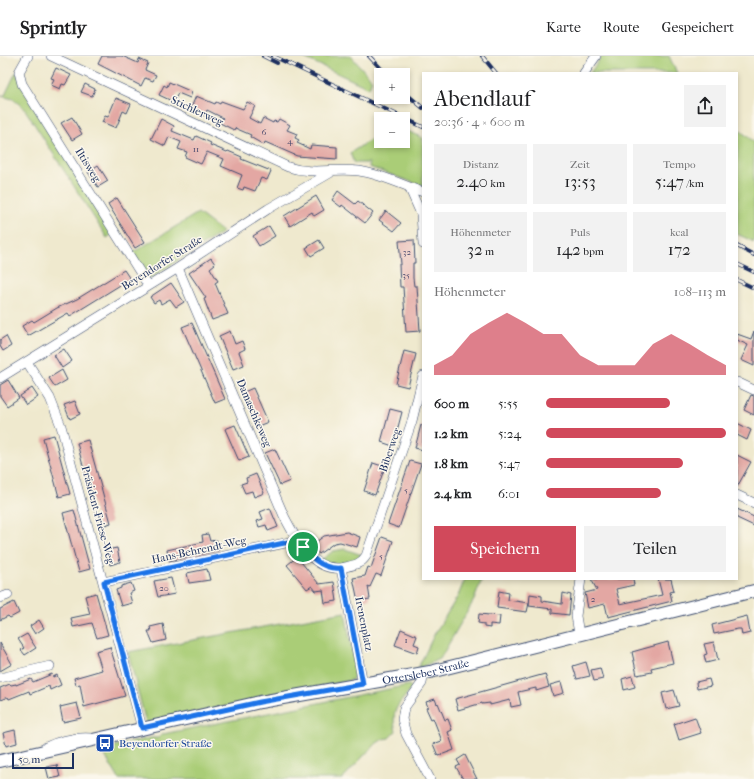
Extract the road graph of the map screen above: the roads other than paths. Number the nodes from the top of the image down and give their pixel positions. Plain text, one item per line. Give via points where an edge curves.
1 (28, 56) edge
2 (51, 56) edge
3 (596, 56) edge
4 (585, 72) edge
5 (337, 171) junction
6 (409, 187) junction
7 (422, 192) edge
8 (422, 214) edge
9 (178, 268) junction
10 (148, 285) junction
11 (27, 362) junction
12 (0, 378) edge
13 (422, 380) edge
14 (738, 382) edge
15 (754, 390) edge
16 (738, 495) edge
17 (754, 503) edge
18 (298, 540) junction
19 (341, 568) junction
20 (581, 580) edge
21 (104, 582) junction
22 (754, 591) edge
23 (579, 634) junction
24 (50, 666) dead end
25 (424, 673) junction
26 (0, 678) edge
27 (363, 684) junction
28 (142, 728) junction
29 (116, 734) junction
30 (99, 738) junction
31 (60, 747) junction
32 (37, 752) junction
33 (0, 761) edge
34 (430, 779) edge

1 - 10 street, Iltisweg via 19,72 22,84
2 - 5 street, Stichlerweg via 288,167 312,172
3 - 4 street
5 - 6 street, Stichlerweg via 371,173
5 - 9 street, Beyendorfer Straße via 314,181
6 - 7 street, Stichlerweg
6 - 8 street
9 - 10 street, Beyendorfer Straße
9 - 18 street, Damaschkeweg via 281,508
10 - 11 street, Beyendorfer Straße
11 - 12 street, Beyendorfer Straße
11 - 21 street, Präsident-Friese-Weg via 50,398 58,419
13 - 19 street, Biberweg via 412,421 364,559 357,564
14 - 15 street
16 - 17 street
18 - 19 street, Damaschkeweg via 316,562 328,568
18 - 21 street, Hans-Behrendt-Weg
19 - 27 street, Irenenplatz
20 - 23 street via 576,617
21 - 28 street, Präsident-Friese-Weg
22 - 23 main road, Ottersleber Straße
23 - 25 main road, Ottersleber Straße
24 - 26 street
25 - 27 main road, Ottersleber Straße
25 - 34 street via 422,683 404,708 402,719 406,734
27 - 28 main road, Ottersleber Straße via 260,702
28 - 29 main road, Ottersleber Straße
29 - 30 main road, Ottersleber Straße
29 - 31 street via 97,744 78,748
30 - 31 main road, Ottersleber Straße
30 - 32 street via 77,737 57,742
31 - 32 main road, Ottersleber Straße
32 - 33 main road, Ottersleber Straße

